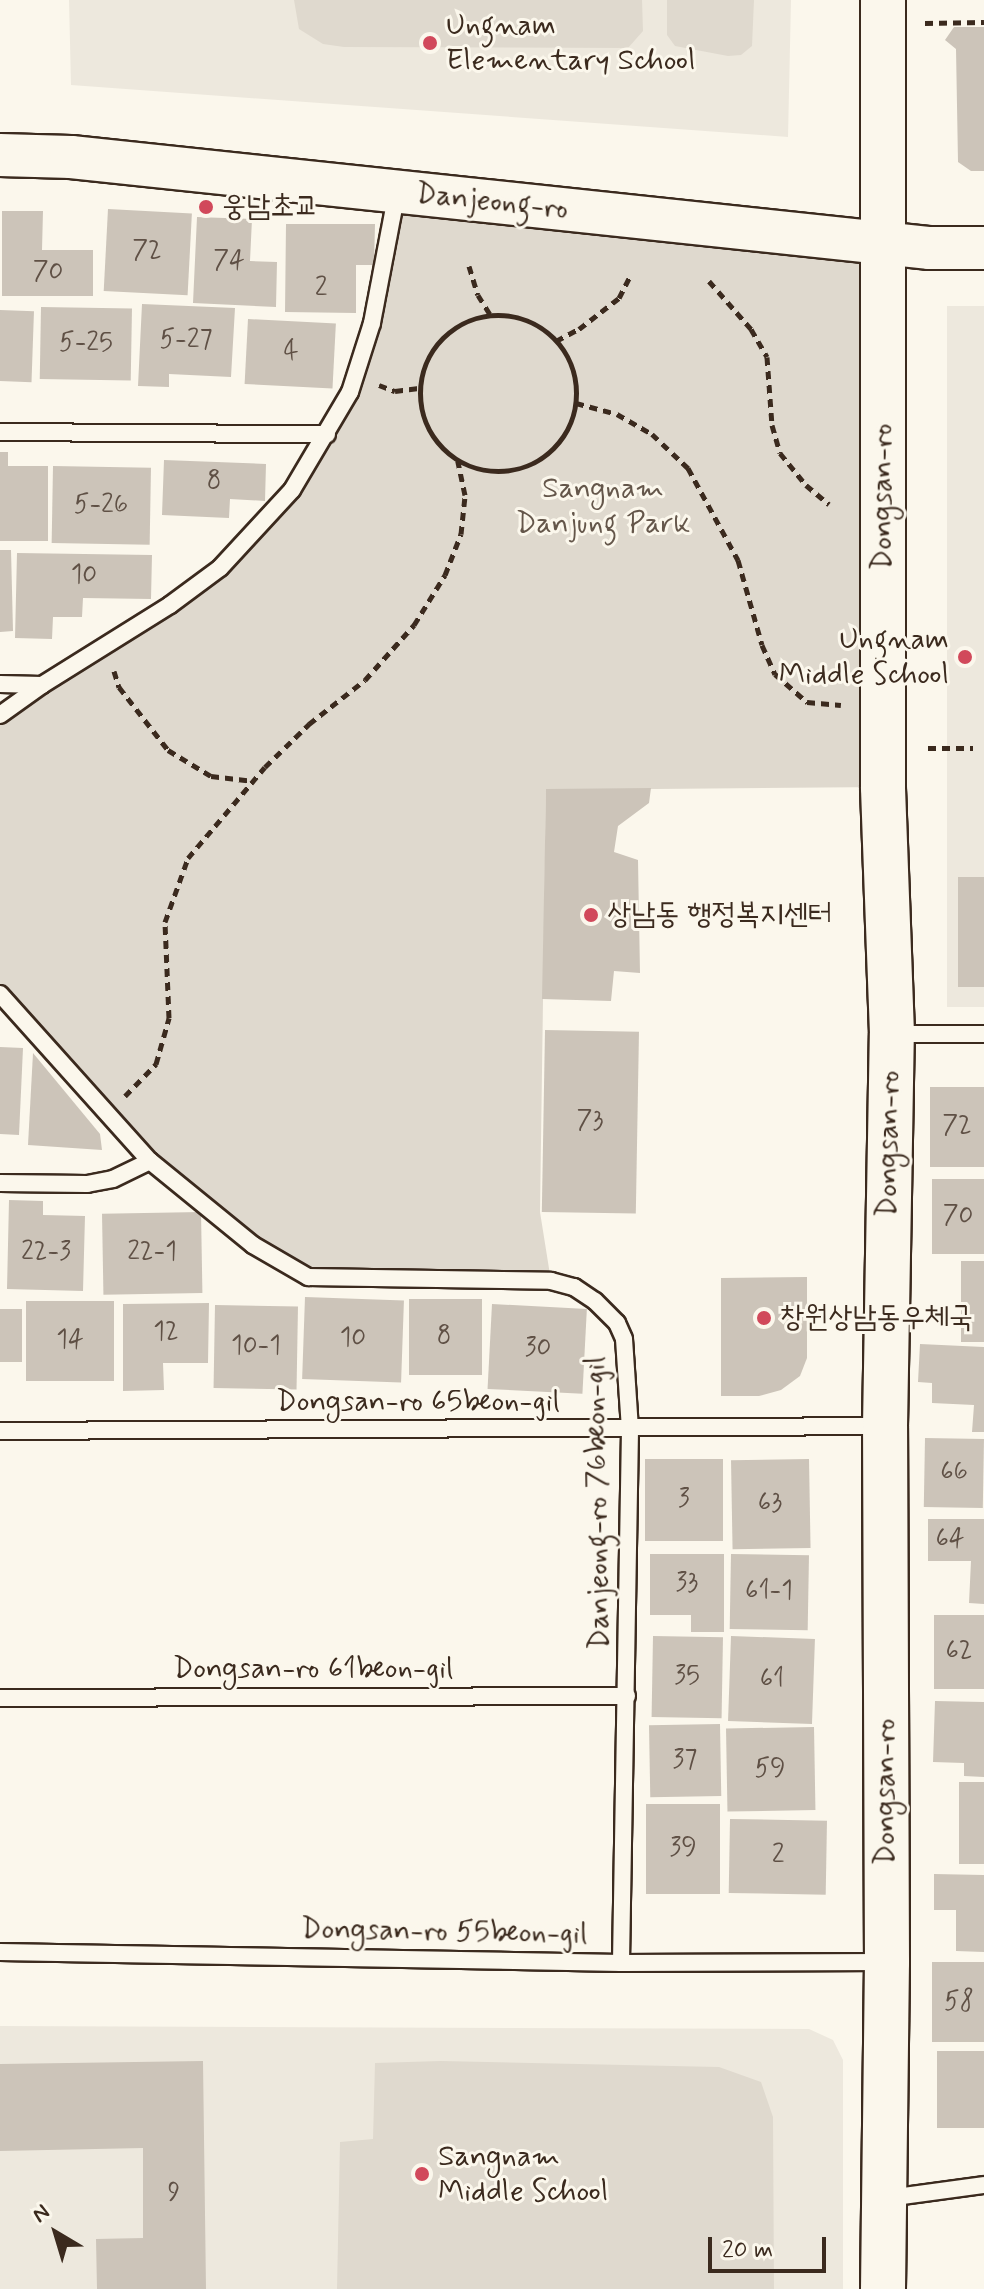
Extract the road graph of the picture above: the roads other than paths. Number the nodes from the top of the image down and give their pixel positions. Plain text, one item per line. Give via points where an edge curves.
1 (883, 0) edge
2 (0, 155) edge
3 (397, 192) junction
4 (881, 241) junction
5 (984, 248) edge
6 (0, 432) edge
7 (327, 434) junction
8 (0, 684) edge
9 (42, 685) junction
10 (0, 715) edge
11 (0, 994) edge
12 (892, 1034) junction
13 (984, 1034) edge
14 (150, 1161) junction
15 (0, 1183) edge
16 (885, 1426) junction
17 (630, 1430) junction
18 (0, 1431) edge
19 (627, 1696) junction
20 (0, 1698) edge
21 (0, 1952) edge
22 (887, 1962) junction
23 (621, 1963) junction
24 (984, 2185) edge
25 (882, 2198) junction
26 (883, 2289) edge

1 - 4 main road, Dongsan-ro
2 - 3 street, Danjeong-ro via 71,157
3 - 4 street, Danjeong-ro
3 - 7 lane via 372,323 350,392
4 - 5 street, Danjeong-ro
4 - 12 main road, Dongsan-ro via 883,787
6 - 7 lane
7 - 9 lane via 292,490 220,568
8 - 9 lane
9 - 10 lane
11 - 14 lane, Danjeong-ro 76beon-gil
12 - 13 lane
12 - 16 main road, Dongsan-ro
14 - 15 lane via 113,1179 87,1184
14 - 17 lane, Danjeong-ro 76beon-gil via 253,1245 308,1277 551,1281 574,1287 608,1312 624,1339
16 - 17 lane, Dongsan-ro 65beon-gil
16 - 22 main road, Dongsan-ro
17 - 18 lane, Dongsan-ro 65beon-gil
17 - 19 lane, Danjeong-ro 76beon-gil
19 - 20 lane, Dongsan-ro 61beon-gil
19 - 23 lane, Danjeong-ro 76beon-gil
21 - 23 lane, Dongsan-ro 55beon-gil
22 - 23 lane, Dongsan-ro 55beon-gil
22 - 25 main road, Dongsan-ro
24 - 25 lane
25 - 26 main road, Dongsan-ro

